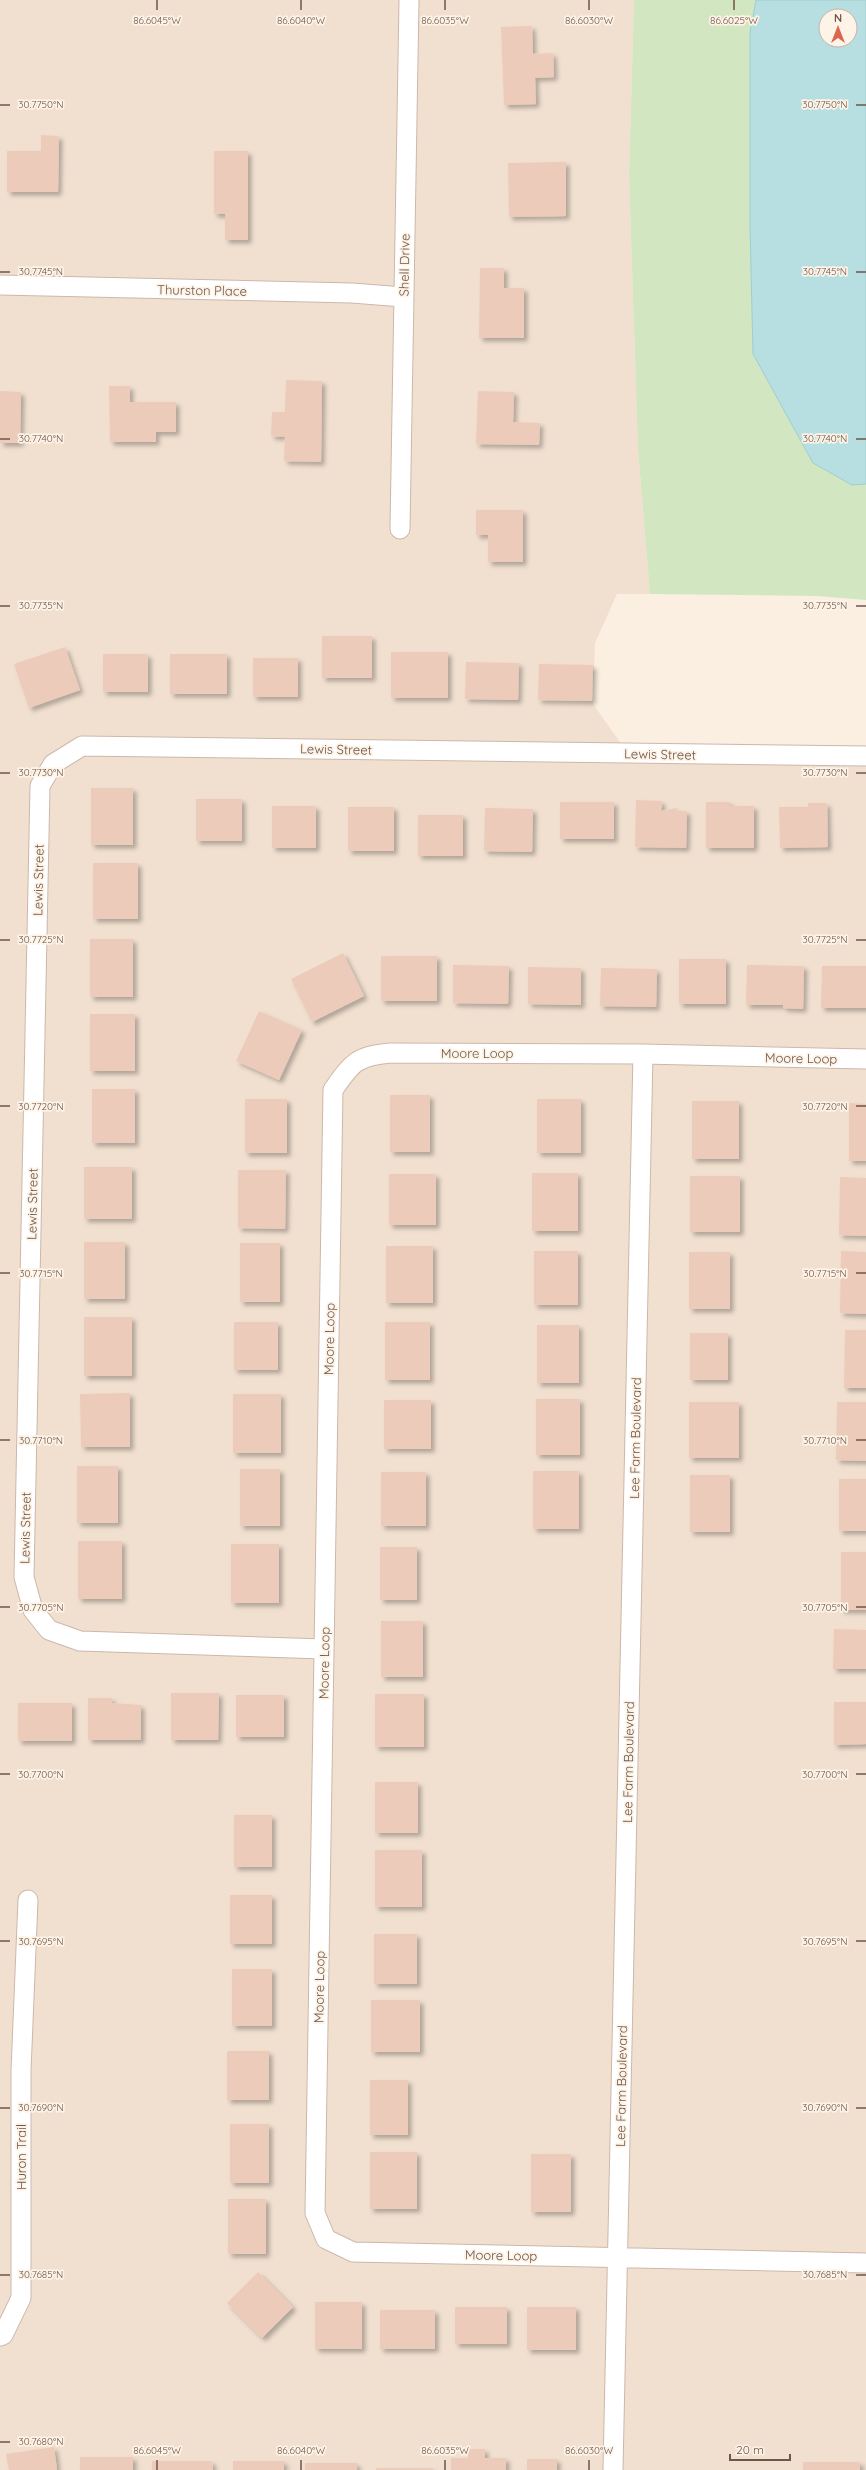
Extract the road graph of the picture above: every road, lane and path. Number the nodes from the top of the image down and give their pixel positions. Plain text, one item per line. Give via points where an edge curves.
1 (408, 0) edge
2 (0, 285) edge
3 (403, 297) junction
4 (400, 529) dead end
5 (866, 756) edge
6 (643, 1054) junction
7 (866, 1059) edge
8 (324, 1649) junction
9 (28, 1900) dead end
10 (617, 2257) junction
11 (866, 2263) edge
12 (0, 2336) edge
13 (613, 2470) edge

1 - 3 street, Shell Drive
2 - 3 street, Thurston Place via 352,293
3 - 4 street, Shell Drive
5 - 8 street, Lewis Street via 82,746 53,764 40,786 24,1577 33,1610 49,1630 80,1641
6 - 7 street, Moore Loop
6 - 8 street, Moore Loop via 366,1055 346,1071 333,1090
6 - 10 street, Lee Farm Boulevard
8 - 10 street, Moore Loop via 315,2213 326,2239 353,2252
9 - 12 street, Huron Trail via 21,2071 21,2298 3,2335
10 - 11 street, Moore Loop
10 - 13 street, Lee Farm Boulevard

